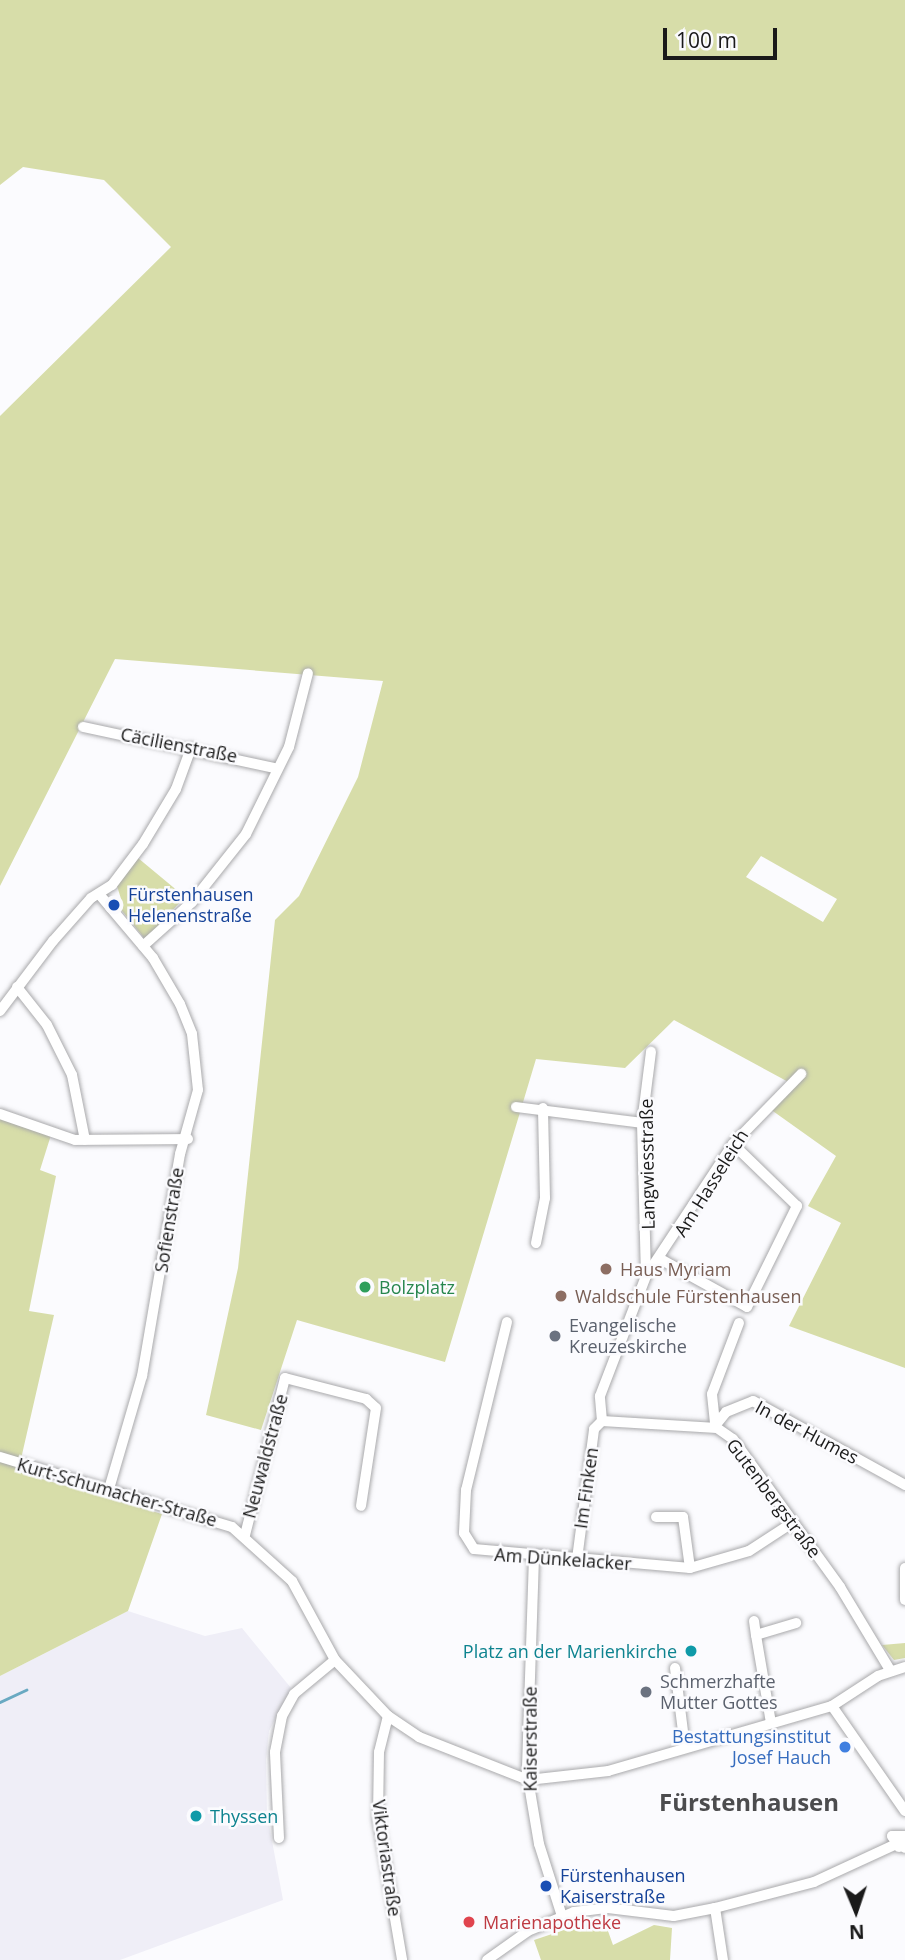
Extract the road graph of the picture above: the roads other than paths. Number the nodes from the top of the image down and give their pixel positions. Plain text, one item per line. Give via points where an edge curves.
1 (308, 673) dead end
2 (83, 727) dead end
3 (191, 748) junction
4 (275, 768) junction
5 (99, 894) junction
6 (143, 946) junction
7 (17, 987) junction
8 (0, 1011) edge
9 (651, 1052) dead end
10 (801, 1074) dead end
11 (516, 1107) dead end
12 (543, 1108) junction
13 (0, 1114) edge
14 (642, 1123) junction
15 (188, 1139) junction
16 (85, 1140) junction
17 (733, 1144) junction
18 (536, 1243) dead end
19 (662, 1259) junction
20 (646, 1276) junction
21 (507, 1322) dead end
22 (739, 1323) dead end
23 (602, 1421) junction
24 (714, 1425) junction
25 (0, 1457) edge
26 (905, 1485) edge
27 (109, 1489) junction
28 (361, 1506) dead end
29 (656, 1517) dead end
30 (792, 1523) junction
31 (244, 1535) junction
32 (534, 1557) junction
33 (577, 1559) junction
34 (690, 1568) junction
35 (905, 1568) edge
36 (905, 1600) edge
37 (754, 1621) dead end
38 (796, 1623) dead end
39 (756, 1634) junction
40 (335, 1660) junction
41 (905, 1667) edge
42 (675, 1668) dead end
43 (890, 1670) junction
44 (832, 1706) junction
45 (388, 1716) junction
46 (771, 1723) junction
47 (685, 1747) junction
48 (528, 1780) junction
49 (905, 1811) edge
50 (279, 1838) dead end
51 (903, 1839) edge
52 (715, 1908) junction
53 (562, 1916) junction
54 (402, 1960) edge
55 (487, 1960) edge
56 (723, 1960) edge

1 - 4 street via 289,747
2 - 3 street, Cäcilienstraße
3 - 4 street, Cäcilienstraße
3 - 5 street via 158,821
4 - 6 street via 246,834 220,871
5 - 6 street, Sofienstraße
5 - 7 street
6 - 15 street, Sofienstraße via 192,1034 198,1090
7 - 8 street
7 - 16 street via 47,1025 72,1075
9 - 14 street, Langwiesstraße
10 - 17 street, Am Hasseleich
11 - 12 street
12 - 14 street
12 - 18 street via 545,1198
13 - 16 street
14 - 20 street, Langwiesstraße
15 - 16 street
15 - 27 street, Sofienstraße via 180,1154 142,1376
17 - 19 street, Am Hasseleich
17 - 19 street via 797,1206 747,1307
19 - 20 street, Am Hasseleich
20 - 23 street, Am Hasseleich via 600,1396
21 - 32 street, Am Dünkelacker via 473,1449 464,1532 484,1554
22 - 24 street via 712,1394
23 - 24 street, Gutenbergstraße
23 - 33 street, Im Finken via 594,1429
24 - 26 street, In der Humes via 753,1401
24 - 30 street, Gutenbergstraße via 733,1439
25 - 27 street, Kurt-Schumacher-Straße
27 - 31 street, Kurt-Schumacher-Straße via 200,1512
28 - 31 street, Neuwaldstraße via 376,1408 366,1399 285,1377
29 - 34 street via 683,1517
30 - 34 street, Am Dünkelacker via 749,1551
30 - 43 street, Gutenbergstraße
31 - 40 street, Kurt-Schumacher-Straße via 292,1581
32 - 33 street, Am Dünkelacker
32 - 48 street, Kaiserstraße
33 - 34 street, Am Dünkelacker
35 - 36 street
37 - 39 street
38 - 39 street
39 - 46 street
40 - 45 street, Kurt-Schumacher-Straße
40 - 50 street via 294,1694 282,1716 274,1774
41 - 43 street
42 - 47 street
43 - 44 street, Kurt-Schumacher-Straße
44 - 46 street, Kurt-Schumacher-Straße
44 - 49 street
45 - 48 street, Kurt-Schumacher-Straße via 419,1737
45 - 54 street, Viktoriastraße via 379,1752 378,1819
46 - 47 street, Kurt-Schumacher-Straße
47 - 48 street, Kurt-Schumacher-Straße via 608,1771
48 - 53 street, Kaiserstraße
51 - 52 street via 814,1882
52 - 53 street via 674,1916 593,1909
52 - 56 street
53 - 55 street

